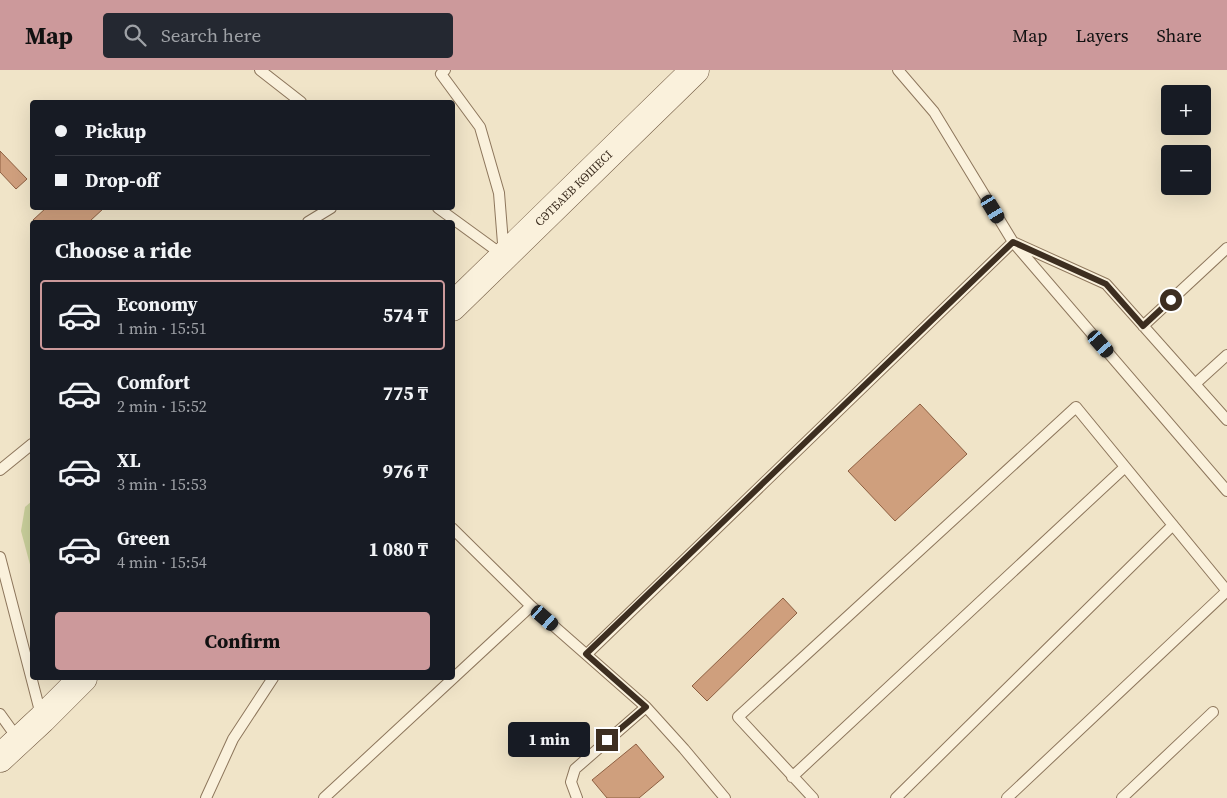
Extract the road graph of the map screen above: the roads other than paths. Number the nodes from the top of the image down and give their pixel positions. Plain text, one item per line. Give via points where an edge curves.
1 (260, 70) edge
2 (445, 70) edge
3 (695, 70) edge
4 (898, 70) edge
5 (298, 100) edge
6 (328, 210) edge
7 (441, 210) edge
8 (311, 220) edge
9 (454, 220) edge
10 (455, 220) edge
11 (1013, 242) junction
12 (1227, 248) edge
13 (504, 256) junction
14 (455, 304) edge
15 (1143, 326) junction
16 (1227, 355) edge
17 (1195, 384) junction
18 (1227, 420) edge
19 (30, 446) edge
20 (1125, 467) junction
21 (0, 470) edge
22 (1227, 491) edge
23 (1173, 525) junction
24 (455, 531) edge
25 (0, 557) edge
26 (1227, 591) edge
27 (531, 606) junction
28 (586, 654) junction
29 (30, 673) edge
30 (455, 676) edge
31 (32, 680) edge
32 (81, 680) edge
33 (272, 680) edge
34 (451, 680) edge
35 (646, 707) junction
36 (1213, 712) dead end
37 (0, 714) edge
38 (42, 719) junction
39 (10, 749) edge
40 (792, 777) junction
41 (206, 798) edge
42 (324, 798) edge
43 (577, 798) edge
44 (724, 798) edge
45 (813, 798) edge
46 (896, 798) edge
47 (1007, 798) edge
48 (1122, 798) edge

1 - 5 lane
2 - 13 lane via 441,74 480,126 499,193
3 - 13 main road, СӘТБАЕВ КӨШЕСІ
4 - 11 lane via 934,112
6 - 8 lane
7 - 9 lane
10 - 13 lane
11 - 15 lane via 1106,284
11 - 22 lane
11 - 28 lane
12 - 15 lane
13 - 14 main road, СӘТБАЕВ КӨШЕСІ
15 - 17 lane
16 - 17 lane
17 - 18 lane
19 - 21 lane
20 - 23 lane
20 - 40 lane
20 - 40 lane via 1076,407 738,717
23 - 26 lane
23 - 46 lane
24 - 27 lane
25 - 29 lane
26 - 47 lane
27 - 28 lane
27 - 30 lane
28 - 35 lane
31 - 38 lane
32 - 38 main road
33 - 41 lane via 233,739
34 - 42 lane
35 - 43 lane via 575,769 571,782
35 - 44 lane
36 - 48 lane
37 - 39 lane
38 - 39 main road
40 - 45 lane

